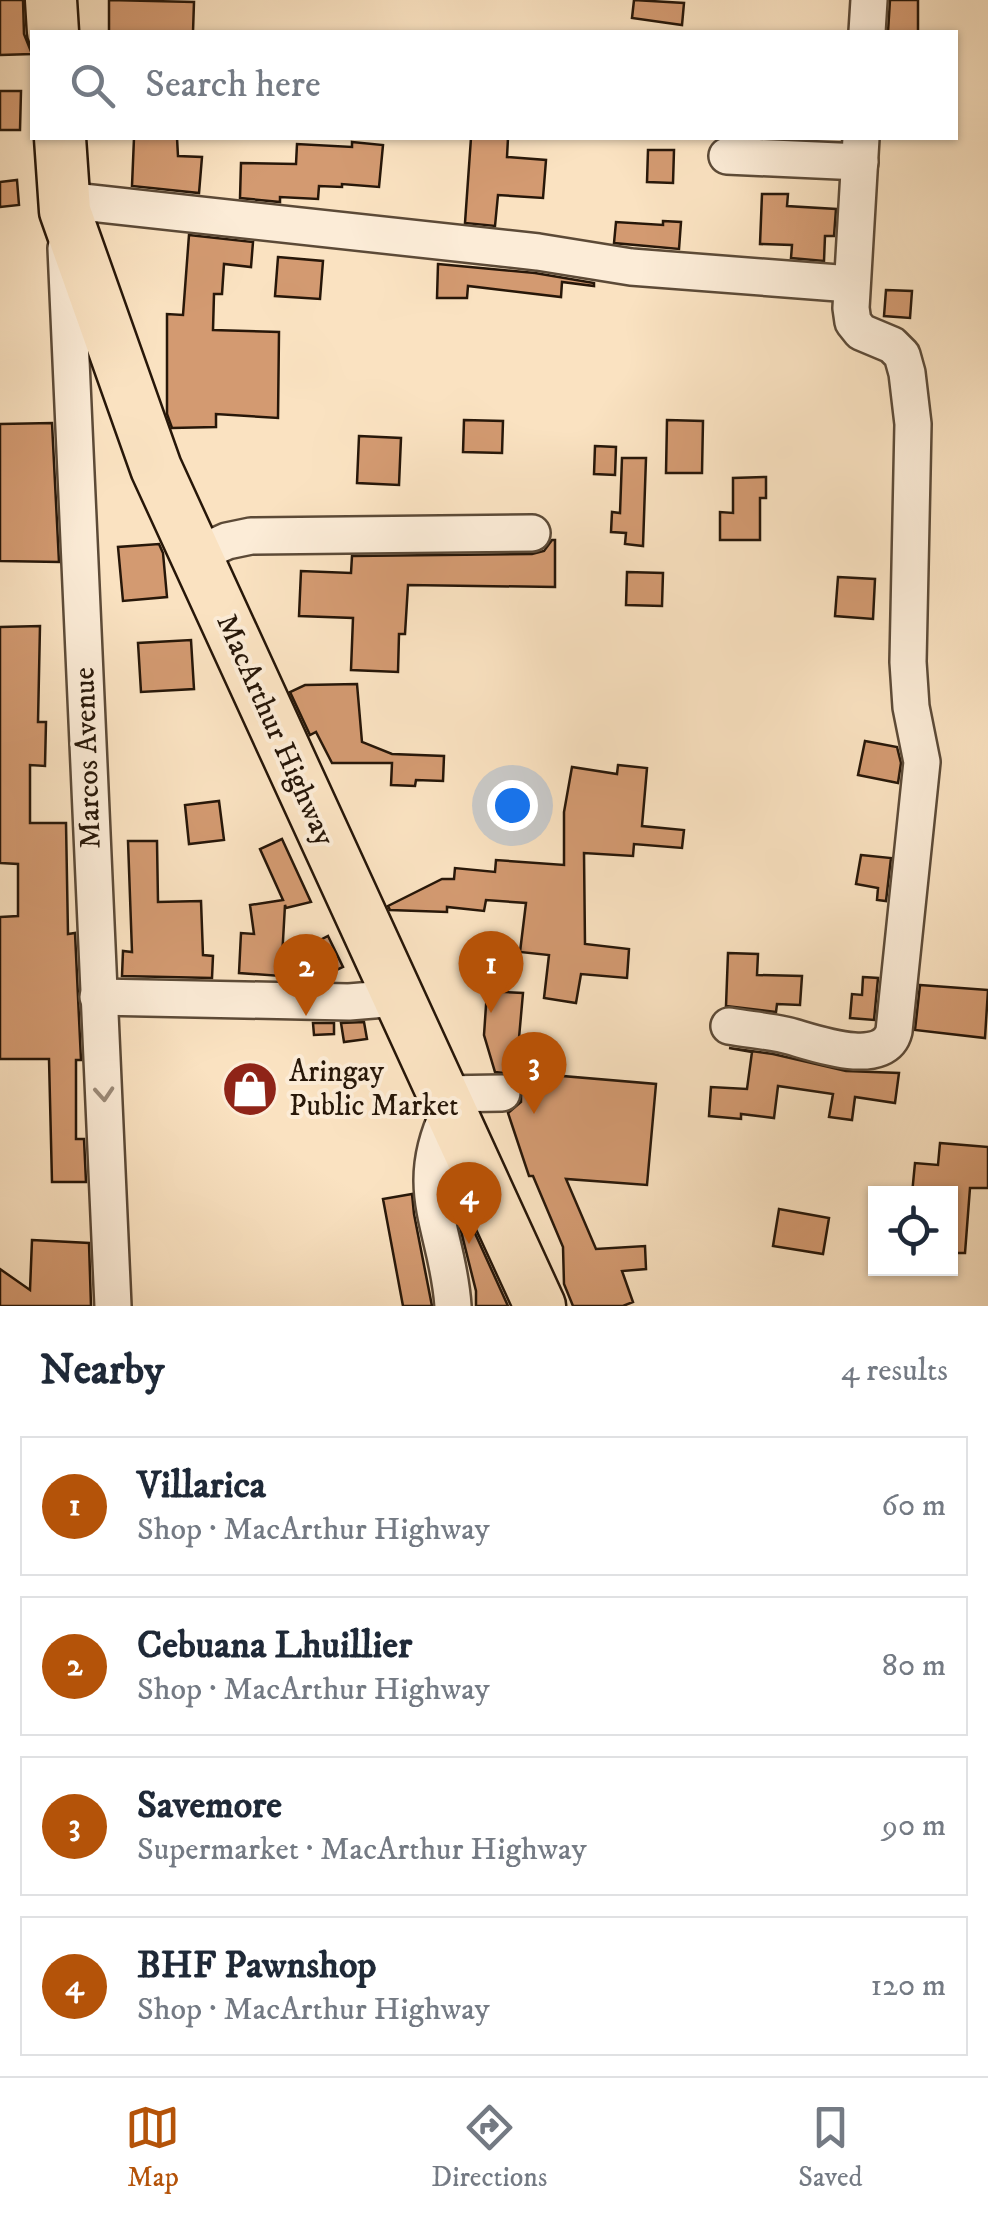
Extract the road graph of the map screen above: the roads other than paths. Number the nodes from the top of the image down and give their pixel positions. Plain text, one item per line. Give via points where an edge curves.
1 (50, 0) edge
2 (869, 0) edge
3 (53, 30) edge
4 (867, 30) edge
5 (60, 140) edge
6 (860, 150) edge
7 (727, 156) dead end
8 (64, 205) junction
9 (850, 284) junction
10 (532, 533) dead end
11 (196, 556) junction
12 (98, 997) junction
13 (398, 998) junction
14 (729, 1026) dead end
15 (502, 1092) dead end
16 (446, 1104) junction
17 (113, 1306) edge
18 (454, 1306) edge
19 (540, 1306) edge

1 - 3 highway
2 - 4 street
5 - 8 highway, MacArthur Highway
6 - 7 street
6 - 9 street
8 - 9 street
8 - 11 highway, MacArthur Highway via 156,468
8 - 12 street, Marcos Avenue
9 - 14 street via 853,322 902,356 913,424 908,662 922,762 894,1031 881,1048 847,1050
10 - 11 street via 251,536
11 - 13 highway, MacArthur Highway
12 - 13 street
12 -> 17 street, Marcos Avenue
13 - 16 highway, MacArthur Highway
15 - 16 street
16 - 18 street via 430,1191
16 - 19 highway, MacArthur Highway

